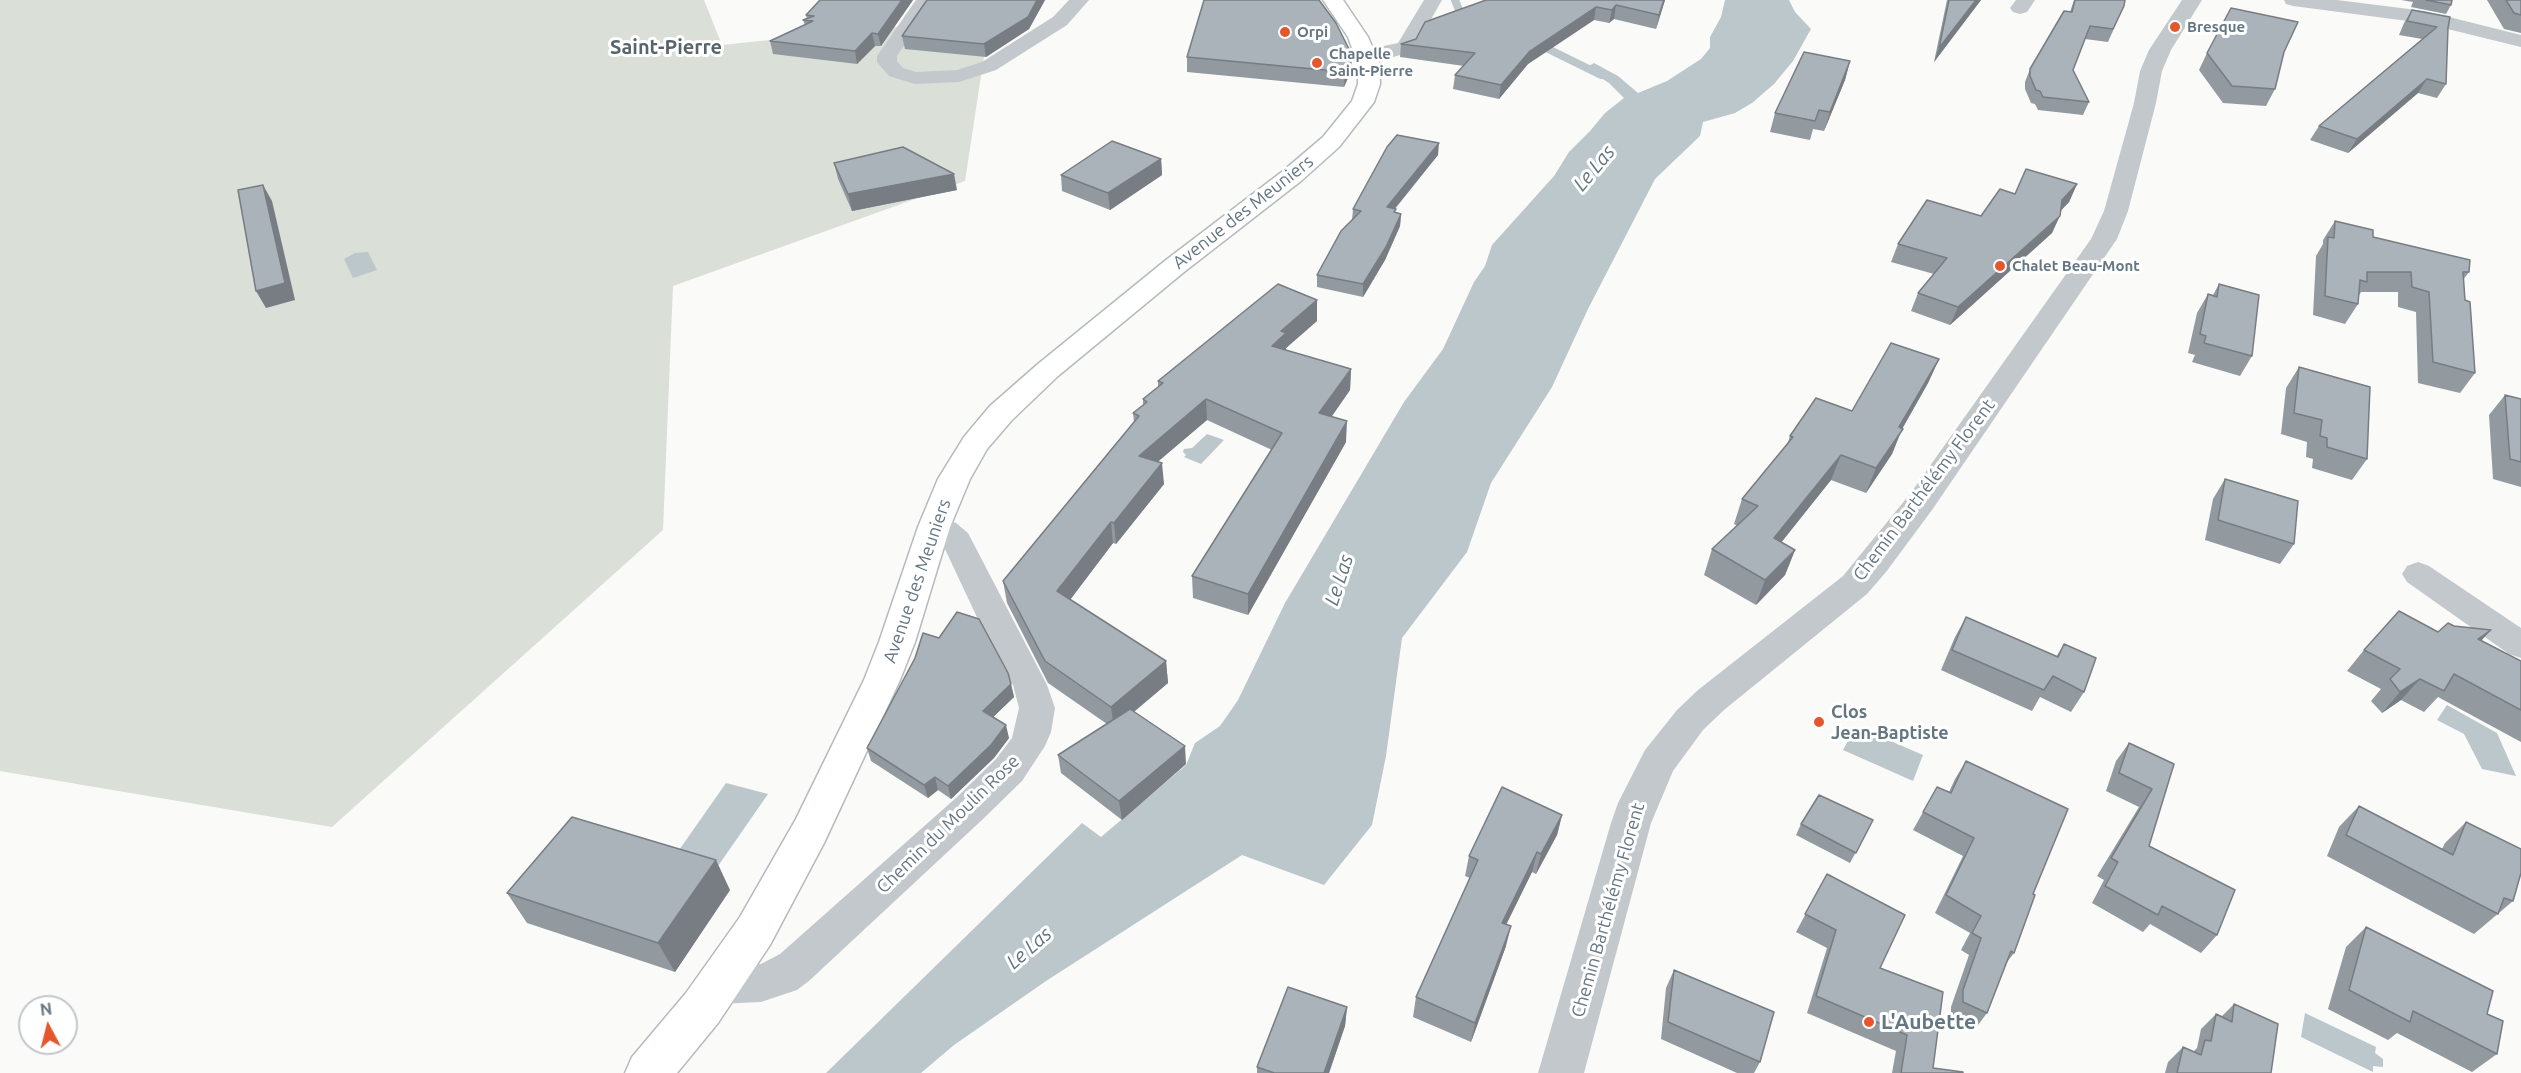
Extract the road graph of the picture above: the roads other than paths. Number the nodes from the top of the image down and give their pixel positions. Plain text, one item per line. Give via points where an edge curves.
1 (926, 0) edge
2 (1080, 0) edge
3 (1333, 0) edge
4 (1433, 0) edge
5 (2192, 0) edge
6 (2293, 0) edge
7 (2440, 0) edge
8 (2423, 16) junction
9 (2521, 41) edge
10 (1366, 55) junction
11 (934, 527) junction
12 (2418, 574) dead end
13 (2521, 645) edge
14 (718, 985) junction
15 (648, 1073) edge
16 (1561, 1073) edge

1 - 2 street via 887,57 896,72 915,78 959,76 989,66 1060,21
3 - 10 main road, Avenue des Meuniers
4 - 10 street via 1406,47
5 - 16 street, Chemin Barthélémy Florent via 2151,71 2116,212 2104,239 1921,501 1855,585 1711,700 1690,720 1659,761 1631,823
6 - 8 street
7 - 8 street
8 - 9 street
10 - 11 main road, Avenue des Meuniers via 1370,74 1367,93 1331,142 1017,397 965,460
11 - 14 main road, Avenue des Meuniers via 882,680 795,861
11 - 14 street, Chemin du Moulin Rose via 957,541 1030,685 1037,708 1027,746 970,808 795,968 761,983
12 - 13 street
14 - 15 main road, Avenue des Meuniers

